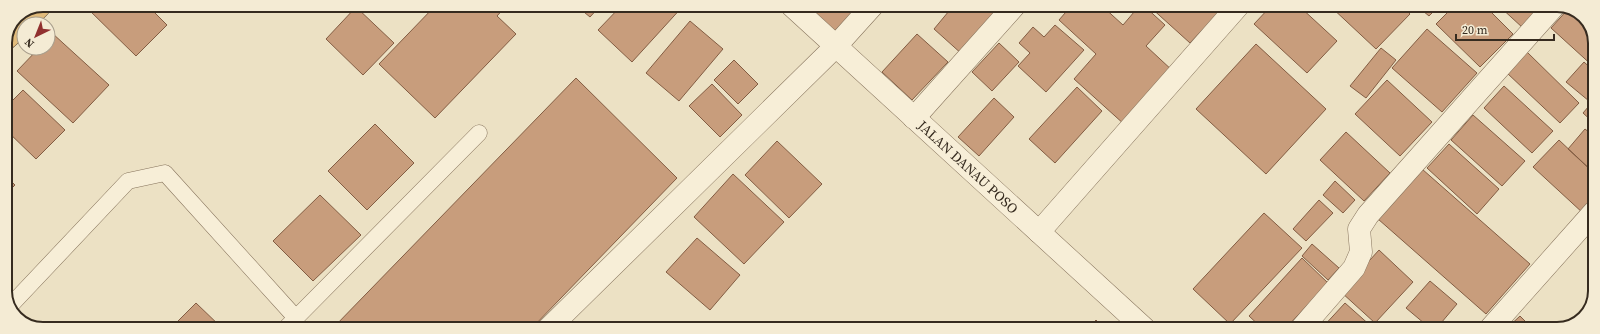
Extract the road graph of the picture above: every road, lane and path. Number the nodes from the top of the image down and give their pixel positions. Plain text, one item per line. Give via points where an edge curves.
1 (799, 12) edge
2 (867, 12) edge
3 (1009, 12) edge
4 (1233, 12) edge
5 (1549, 12) edge
6 (32, 14) edge
7 (14, 31) edge
8 (836, 46) junction
9 (914, 118) junction
10 (479, 133) dead end
11 (1588, 219) edge
12 (1039, 232) junction
13 (14, 302) edge
14 (290, 322) edge
15 (292, 322) edge
16 (554, 322) edge
17 (1137, 322) edge
18 (1307, 322) edge
19 (1496, 322) edge

1 - 8 street, JALAN DANAU POSO
2 - 8 street
3 - 9 street
4 - 12 street
5 - 18 street via 1368,215 1359,229 1361,252 1354,268
6 - 7 highway
8 - 9 street, JALAN DANAU POSO
8 - 16 street
9 - 12 street, JALAN DANAU POSO
10 - 15 lane
11 - 19 street
12 - 17 street, JALAN DANAU POSO
13 - 14 lane via 128,181 165,174

